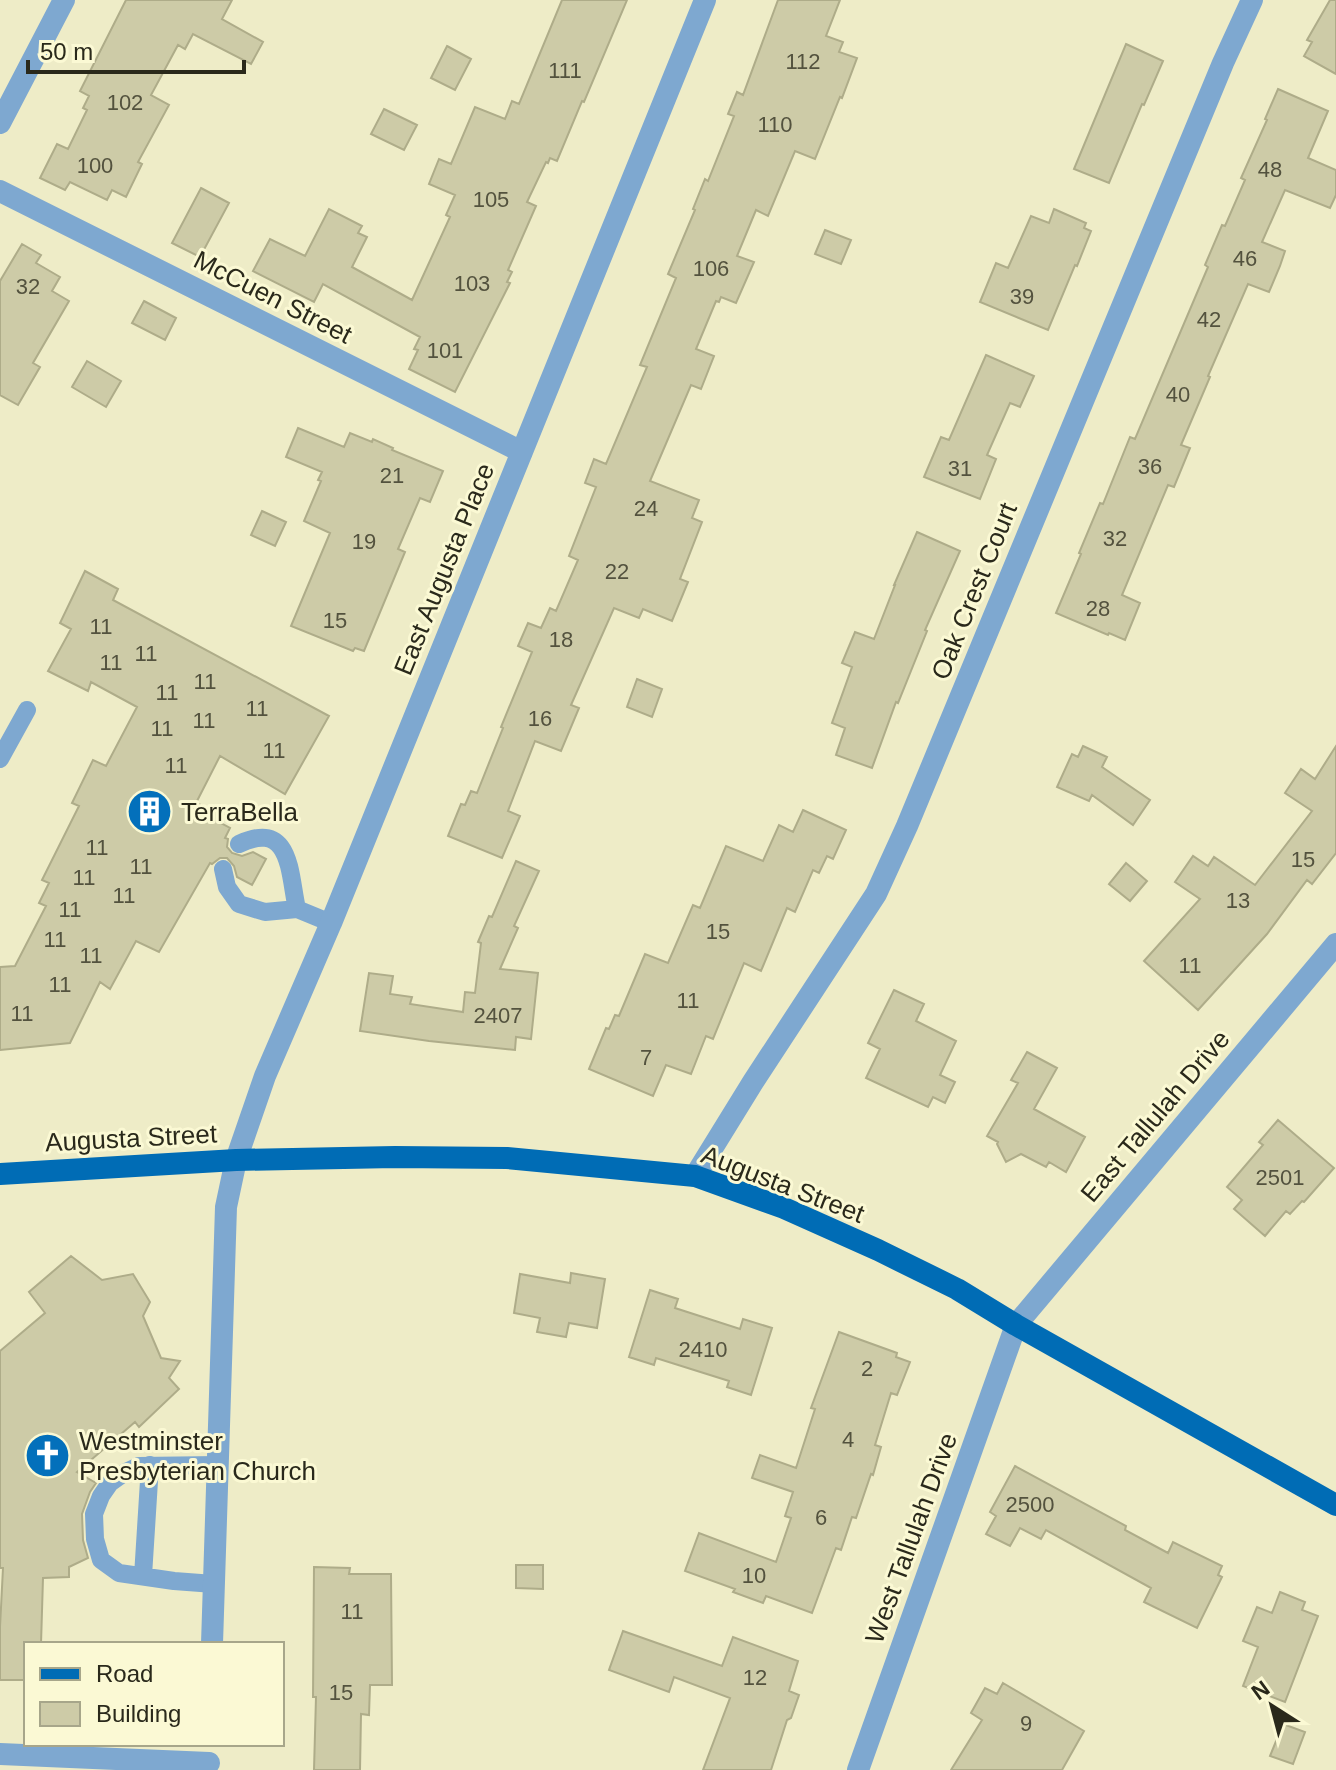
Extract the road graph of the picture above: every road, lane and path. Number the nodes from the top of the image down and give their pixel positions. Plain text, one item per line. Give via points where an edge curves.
1 (64, 0) edge
2 (705, 0) edge
3 (1252, 0) edge
4 (0, 123) edge
5 (0, 191) edge
6 (522, 452) junction
7 (27, 710) dead end
8 (0, 759) edge
9 (239, 844) dead end
10 (223, 869) dead end
11 (297, 909) junction
12 (331, 923) junction
13 (1336, 944) edge
14 (236, 1160) junction
15 (0, 1174) edge
16 (695, 1176) junction
17 (1016, 1325) junction
18 (150, 1465) junction
19 (218, 1465) junction
20 (1336, 1505) edge
21 (143, 1576) junction
22 (214, 1584) junction
23 (212, 1642) edge
24 (0, 1754) edge
25 (209, 1759) edge
26 (858, 1770) edge

1 - 4 street
2 - 6 street, East Augusta Place
3 - 16 street, Oak Crest Court via 876,894
5 - 6 street, McCuen Street
6 - 12 street, East Augusta Place
7 - 8 lane
9 - 11 lane via 255,836 273,840 285,851
10 - 11 lane via 239,904 265,912
11 - 12 lane
12 - 14 street, East Augusta Place via 265,1076
13 - 17 street, East Tallulah Drive
14 - 15 main road, Augusta Street
14 - 16 main road, Augusta Street via 507,1158
14 - 19 street, East Augusta Place via 226,1207
16 - 17 main road, Augusta Street via 878,1250
17 - 20 main road, Augusta Street
17 - 26 street, West Tallulah Drive
18 - 19 lane
18 - 21 lane
18 - 21 lane via 110,1483 94,1514 101,1560 119,1573
19 - 22 street, East Augusta Place
21 - 22 lane
22 - 23 street, East Augusta Place
24 - 25 street

